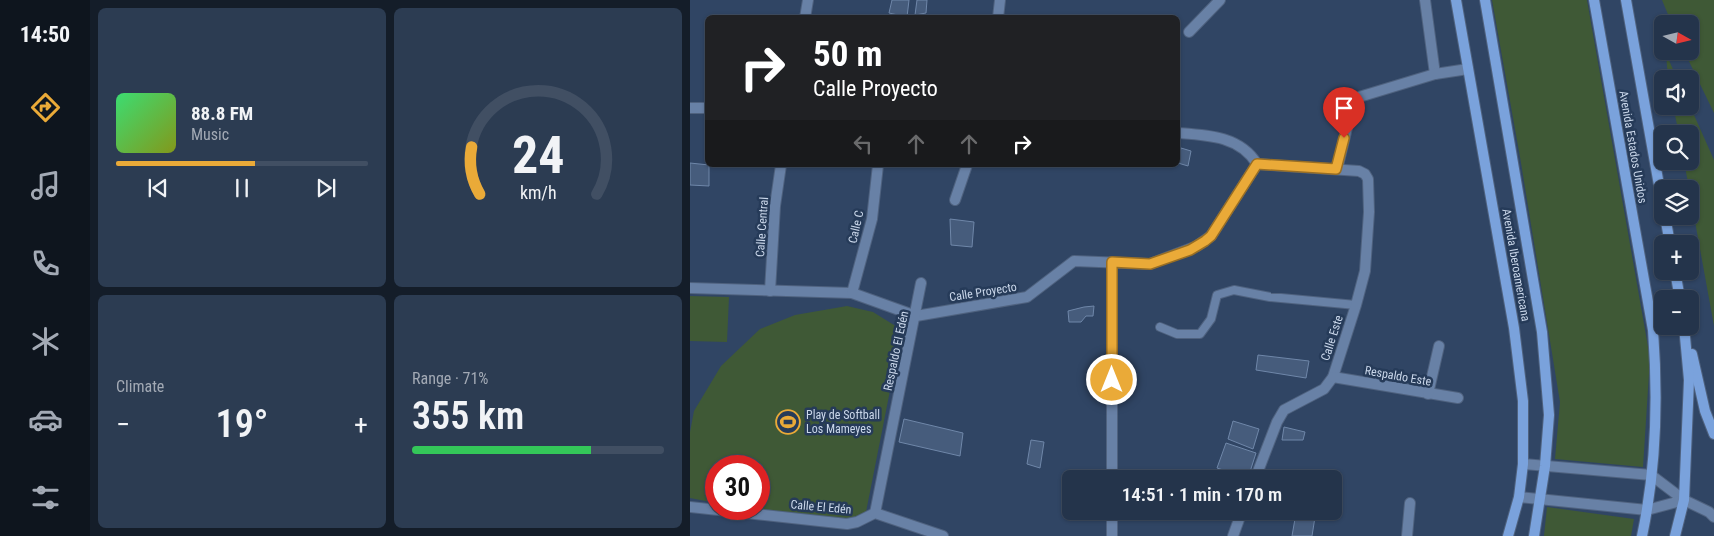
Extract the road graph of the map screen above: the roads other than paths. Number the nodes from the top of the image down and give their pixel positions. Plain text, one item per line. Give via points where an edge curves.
1 (808, 0) edge
2 (1000, 0) edge
3 (1220, 0) edge
4 (1425, 0) edge
5 (1456, 0) edge
6 (1484, 0) edge
7 (1594, 0) edge
8 (1626, 0) edge
9 (806, 15) edge
10 (998, 15) edge
11 (1189, 32) dead end
12 (1468, 68) junction
13 (1435, 74) junction
14 (690, 108) edge
15 (705, 108) edge
16 (1180, 133) edge
17 (1257, 164) junction
18 (781, 167) edge
19 (878, 167) edge
20 (966, 167) edge
21 (1336, 169) junction
22 (1658, 180) edge
23 (955, 200) dead end
24 (1112, 262) junction
25 (921, 282) dead end
26 (690, 288) edge
27 (770, 291) junction
28 (852, 292) junction
29 (1356, 305) junction
30 (916, 316) junction
31 (1160, 327) dead end
32 (1685, 335) edge
33 (1686, 335) edge
34 (1439, 346) dead end
35 (1332, 377) junction
36 (1428, 394) junction
37 (1458, 398) dead end
38 (1714, 434) edge
39 (1523, 464) junction
40 (1545, 466) junction
41 (1112, 470) edge
42 (1258, 470) edge
43 (1651, 475) junction
44 (1519, 497) junction
45 (1540, 499) junction
46 (1684, 500) junction
47 (1410, 503) dead end
48 (690, 507) edge
49 (1647, 510) junction
50 (875, 513) junction
51 (1714, 517) edge
52 (1112, 520) edge
53 (1239, 520) edge
54 (943, 536) edge
55 (1112, 536) edge
56 (1233, 536) edge
57 (1407, 536) edge
58 (1508, 536) edge
59 (1534, 536) edge
60 (1642, 536) edge
61 (1675, 536) edge

1 - 9 street
2 - 10 street
3 - 11 street
4 - 13 street
5 - 12 street, Avenida Iberoamericana
6 - 40 street, Avenida Iberoamericana via 1542,332 1549,416
7 - 43 street, Avenida Estados Unidos via 1653,330 1656,374
8 - 22 street, Avenida Estados Unidos
12 - 13 street
12 - 39 street, Avenida Iberoamericana via 1514,328 1523,401
13 - 21 street via 1357,99
14 - 15 street
16 - 17 street via 1203,134 1232,142 1249,152
17 - 21 street
17 - 24 street, Calle Proyecto via 1205,241 1190,250 1150,264
18 - 27 street, Calle Central via 774,206
19 - 28 street, Calle C via 872,220
20 - 23 street
21 - 29 street, Calle Este via 1359,171 1366,174 1368,181 1367,254
24 - 30 street, Calle Proyecto via 1074,261 1027,297
24 - 41 street
25 - 30 street, Respaldo El Edén
26 - 27 street
27 - 28 street
28 - 30 street
29 - 31 lane via 1270,297 1234,290 1217,295 1211,319 1200,334 1177,334
29 - 35 street, Calle Este
30 - 50 street, Respaldo El Edén
32 - 46 street via 1689,380
33 - 38 street
34 - 36 street
35 - 36 street, Respaldo Este
35 - 42 street, Calle Este via 1324,389 1284,410
36 - 37 street, Respaldo Este
39 - 40 street
39 - 44 street, Avenida Iberoamericana
40 - 43 street
40 - 45 street, Avenida Iberoamericana
43 - 46 street
43 - 49 street, Avenida Estados Unidos
44 - 45 street
44 - 58 street, Avenida Iberoamericana
45 - 49 street
45 - 59 street, Avenida Iberoamericana
46 - 49 street
46 - 51 street
46 - 61 street
47 - 57 street
48 - 50 street, Calle El Edén via 847,524
49 - 60 street, Avenida Estados Unidos
50 - 54 street
52 - 55 street
53 - 56 street

